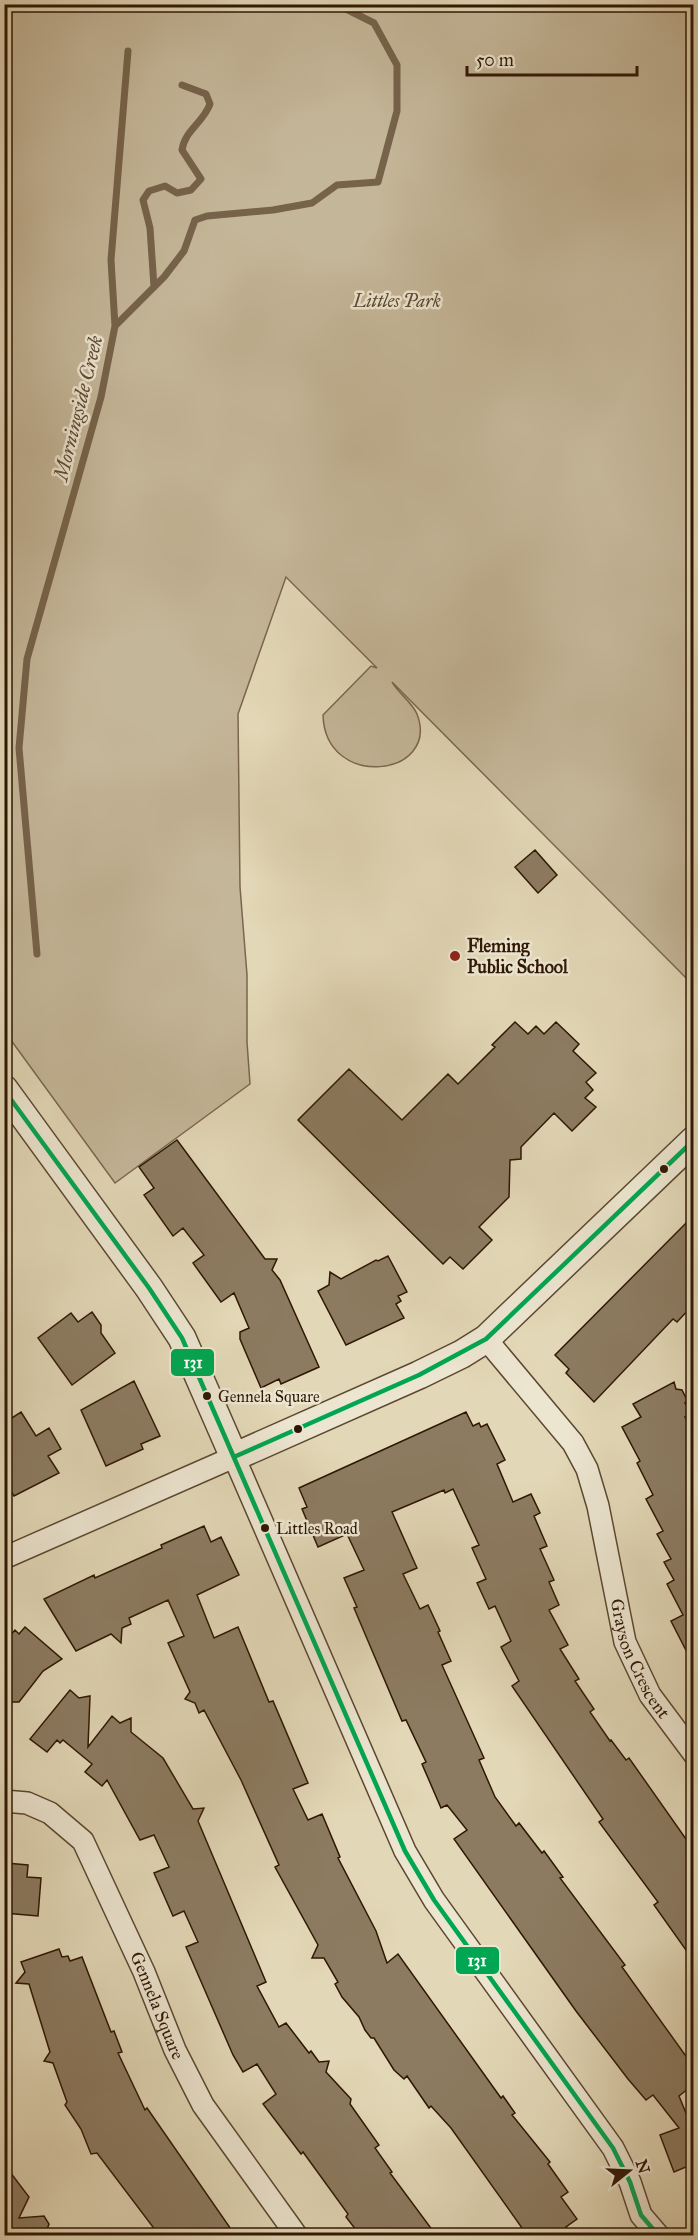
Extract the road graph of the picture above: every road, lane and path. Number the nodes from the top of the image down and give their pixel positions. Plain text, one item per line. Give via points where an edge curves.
1 (4, 1089) edge
2 (693, 1140) edge
3 (486, 1339) junction
4 (234, 1457) junction
5 (4, 1558) edge
6 (693, 1754) edge
7 (4, 1801) edge
8 (297, 2235) edge
9 (659, 2235) edge

1 - 4 street via 182,1338
2 - 3 street
3 - 4 street via 419,1375
3 - 6 street, Grayson Crescent via 573,1443 587,1469 625,1642 650,1695
4 - 5 street
4 - 9 street via 405,1851 434,1900 613,2148 641,2215
7 - 8 street, Gennela Square via 27,1803 50,1813 82,1841 203,2105

